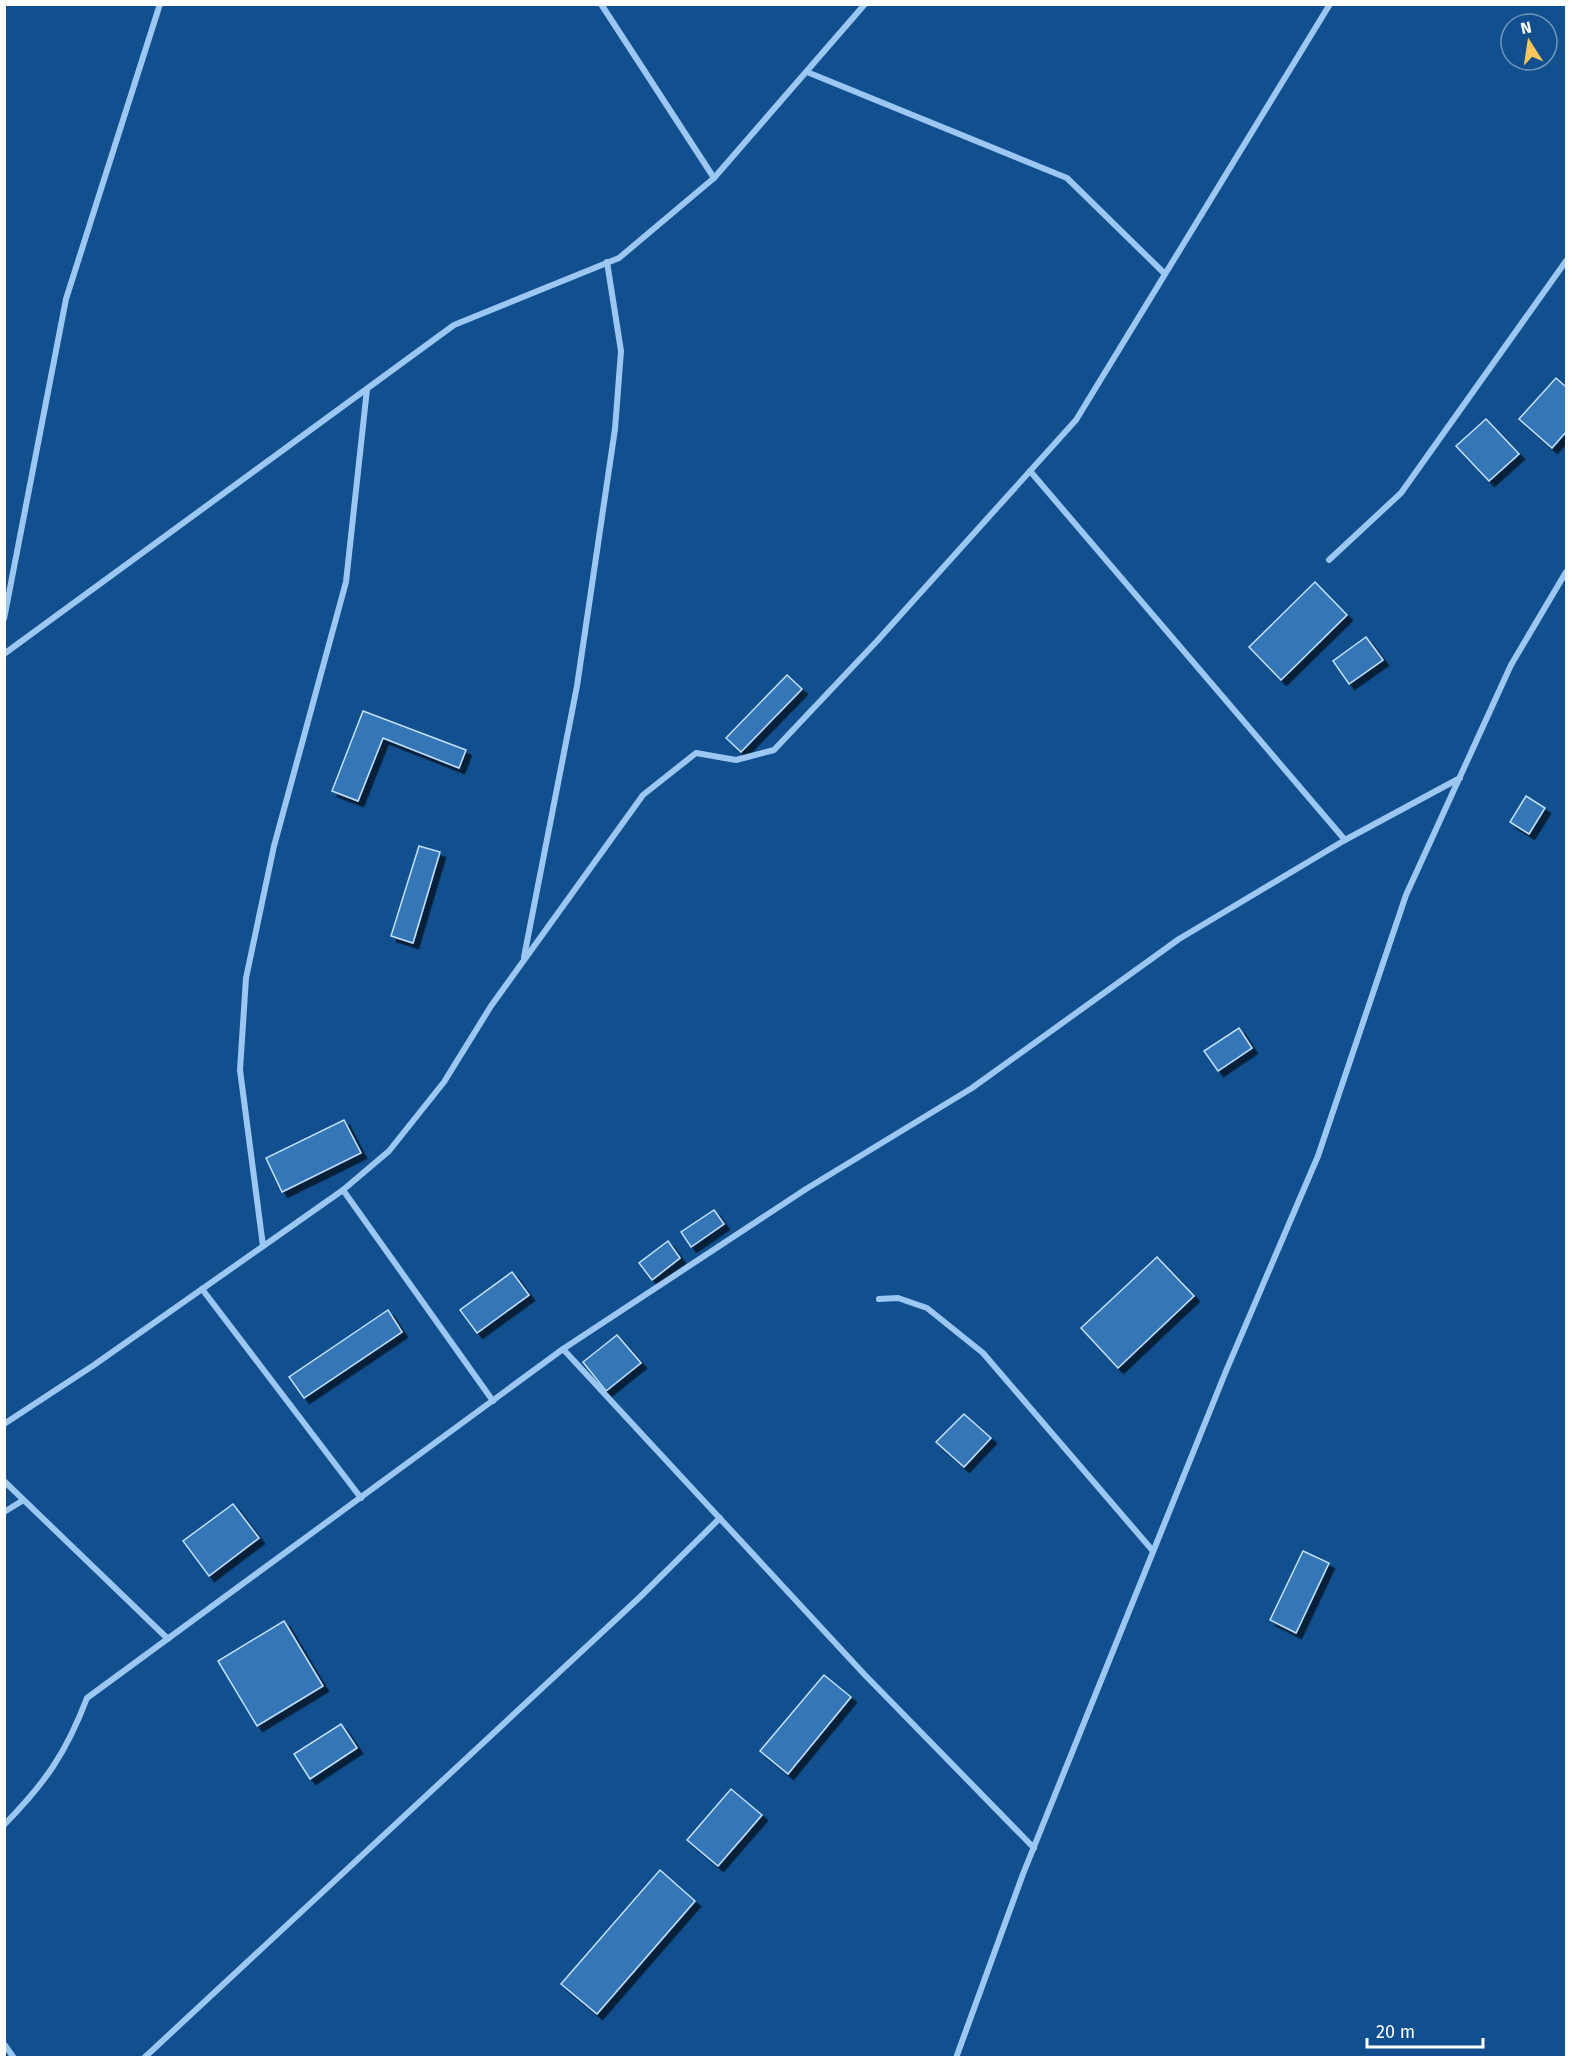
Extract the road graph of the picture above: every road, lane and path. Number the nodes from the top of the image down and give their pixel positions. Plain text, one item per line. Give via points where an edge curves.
1 (160, 4) edge
2 (601, 4) edge
3 (865, 4) edge
4 (1330, 4) edge
5 (807, 72) junction
6 (714, 178) junction
7 (1566, 261) edge
8 (607, 262) junction
9 (1164, 273) junction
10 (367, 389) junction
11 (1030, 471) junction
12 (1329, 560) dead end
13 (1566, 572) edge
14 (4, 619) edge
15 (4, 654) edge
16 (1460, 778) junction
17 (1345, 840) junction
18 (523, 962) junction
19 (344, 1190) junction
20 (263, 1246) junction
21 (202, 1289) junction
22 (879, 1299) dead end
23 (563, 1349) junction
24 (493, 1401) junction
25 (4, 1424) edge
26 (4, 1481) edge
27 (361, 1498) junction
28 (22, 1501) junction
29 (4, 1512) edge
30 (720, 1518) junction
31 (1153, 1551) junction
32 (168, 1639) junction
33 (4, 1824) edge
34 (1034, 1848) junction
35 (4, 2044) edge
36 (14, 2058) edge
37 (144, 2058) edge
38 (957, 2058) edge

1 - 14 street via 66,299
2 - 6 street
3 - 5 street
4 - 9 street
5 - 6 street
5 - 9 street via 1067,178
6 - 8 street via 619,258
7 - 12 street via 1401,493
8 - 10 street via 454,325
8 - 18 street via 621,351 615,429 577,687
9 - 11 street via 1076,420
10 - 15 street
10 - 20 street via 346,582 274,846 246,978 240,1070
11 - 17 street
11 - 18 street via 774,750 735,760 696,753 643,795
13 - 16 street via 1511,665
16 - 17 street
16 - 31 street via 1406,896 1318,1155
17 - 23 street via 1179,939 972,1088 806,1190
18 - 19 street via 444,1082 389,1150
19 - 20 street
19 - 24 street
20 - 21 street
21 - 25 street
21 - 27 street
22 - 31 street via 898,1298 927,1308 983,1353
23 - 24 street
23 - 30 street
24 - 27 street
26 - 28 street
27 - 32 street
28 - 29 street
28 - 32 street
30 - 34 street via 864,1674
30 - 37 street
31 - 34 street
32 - 33 street via 87,1698 71,1739 38,1791
34 - 38 street
35 - 36 street

